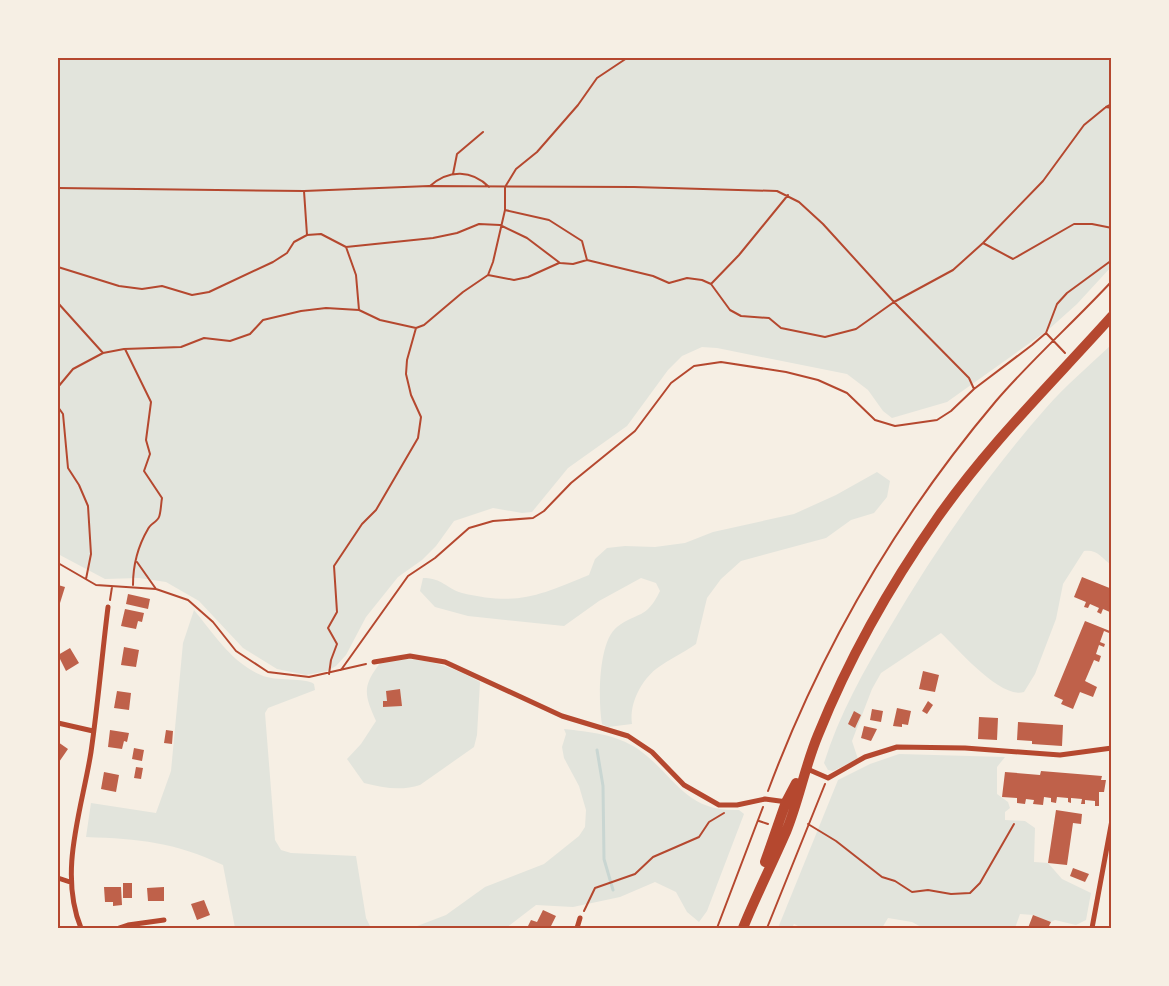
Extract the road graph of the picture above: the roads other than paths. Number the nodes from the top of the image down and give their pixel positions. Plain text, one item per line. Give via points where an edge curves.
1 (1112, 316) edge
2 (1112, 322) edge
3 (1093, 338) junction
4 (108, 607) road end
5 (374, 662) road end
6 (58, 723) edge
7 (93, 731) junction
8 (1112, 748) edge
9 (805, 768) junction
10 (791, 803) junction
11 (1112, 820) edge
12 (58, 878) edge
13 (70, 882) junction
14 (580, 918) road end
15 (164, 920) dead end
16 (81, 928) edge
17 (119, 928) edge
18 (577, 928) edge
19 (743, 928) edge
20 (1092, 928) edge

1 - 3 main road
2 - 3 main road
3 - 9 main road via 985,454 910,559 841,684
4 - 7 street
5 - 10 street via 410,656 445,662 562,716 628,736 652,752 684,785 719,805 737,806 765,799
6 - 7 street
7 - 13 street
8 - 9 street via 1060,755 897,747 865,757 828,778
9 - 10 main road
10 - 19 main road
11 - 20 street
12 - 13 street
13 - 16 street
14 - 18 street
15 - 17 street

